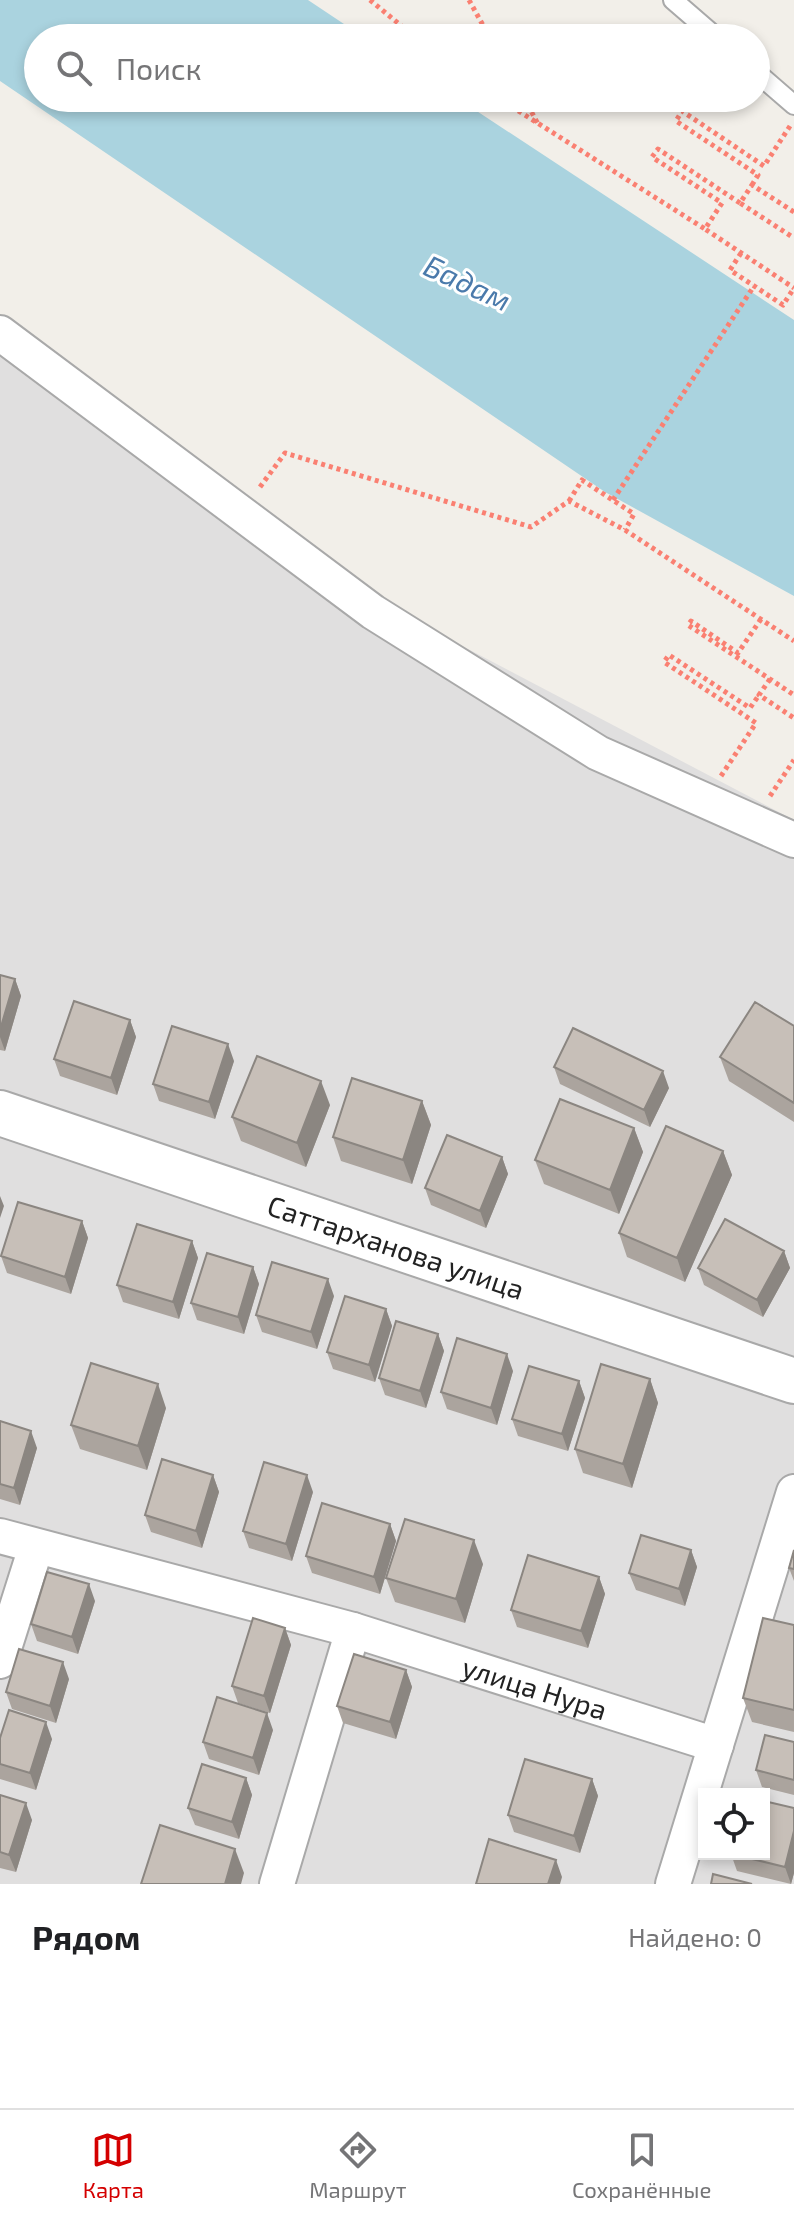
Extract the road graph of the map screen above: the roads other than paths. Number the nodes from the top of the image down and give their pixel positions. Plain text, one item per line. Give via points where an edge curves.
1 (673, 0) edge
2 (701, 24) edge
3 (770, 84) edge
4 (794, 105) edge
5 (0, 333) edge
6 (794, 840) edge
7 (0, 1113) edge
8 (794, 1381) edge
9 (794, 1492) edge
10 (0, 1536) edge
11 (36, 1547) junction
12 (353, 1630) junction
13 (0, 1661) edge
14 (716, 1745) junction
15 (277, 1884) edge
16 (673, 1884) edge

1 - 2 lane
3 - 4 lane
5 - 6 street via 373,612 584,745
7 - 8 street, Саттарханова улица
9 - 14 street
10 - 11 street, улица Нура
11 - 12 street, улица Нура
11 - 13 street
12 - 14 street, улица Нура
12 - 15 street
14 - 16 street

